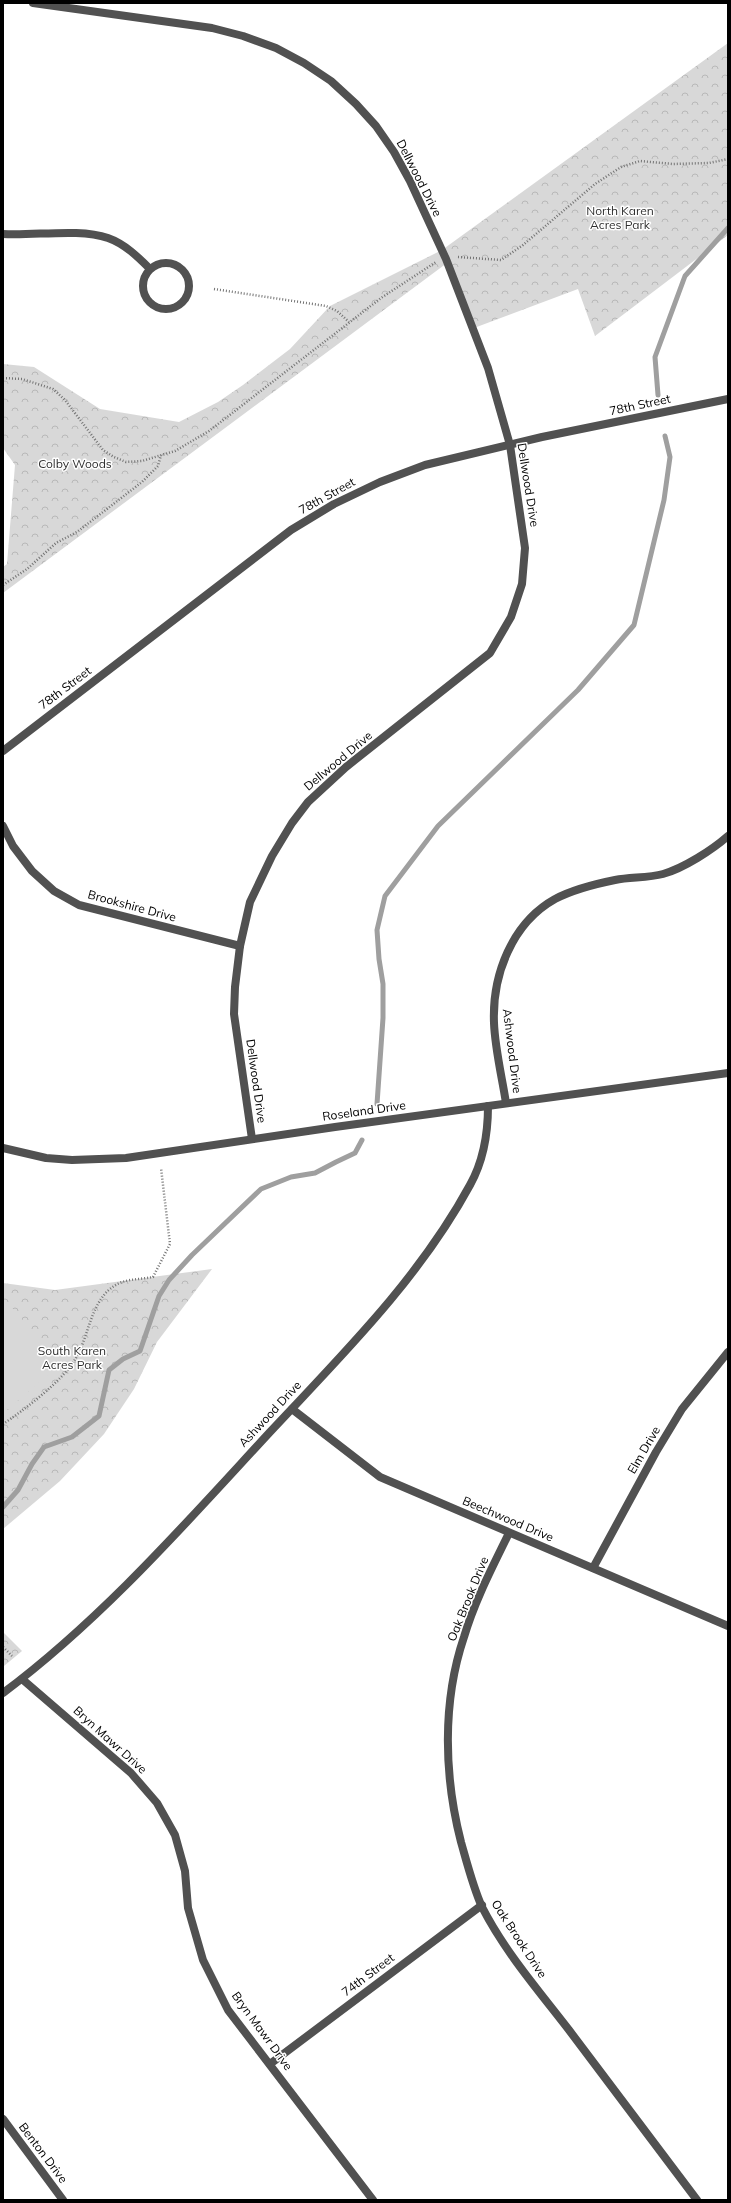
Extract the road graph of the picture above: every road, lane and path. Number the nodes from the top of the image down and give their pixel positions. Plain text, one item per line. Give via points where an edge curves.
1 (33, 3) edge
2 (728, 159) edge
3 (3, 234) edge
4 (446, 259) junction
5 (150, 269) junction
6 (214, 289) dead end
7 (349, 322) junction
8 (3, 378) edge
9 (728, 399) edge
10 (510, 445) junction
11 (161, 455) junction
12 (3, 585) edge
13 (3, 750) edge
14 (3, 826) edge
15 (728, 836) edge
16 (240, 946) junction
17 (728, 1073) edge
18 (506, 1103) junction
19 (488, 1106) junction
20 (252, 1139) junction
21 (3, 1148) edge
22 (160, 1168) dead end
23 (728, 1352) edge
24 (292, 1409) junction
25 (3, 1424) edge
26 (509, 1533) junction
27 (592, 1568) junction
28 (728, 1626) edge
29 (3, 1647) edge
30 (12, 1656) dead end
31 (22, 1679) junction
32 (3, 1693) edge
33 (482, 1905) junction
34 (270, 2064) junction
35 (3, 2119) edge
36 (63, 2200) edge
37 (373, 2200) edge
38 (697, 2200) edge

1 - 4 street, Dellwood Drive via 212,28 276,48 304,63 331,81 376,126 410,181
2 - 4 path via 702,163 640,161 621,167 595,184 529,240 501,260 463,256
3 - 5 street via 80,233 108,238 134,252
4 - 7 path via 431,264
4 - 10 street, Dellwood Drive via 488,368
5 - 5 street via 143,283 145,296 150,302 166,309 181,303 189,287 185,274 171,264 164,263
6 - 7 path via 326,306 337,311
7 - 11 path via 209,431 175,451
8 - 11 path via 22,379 53,389 65,400 91,436 114,458 126,462 142,461
9 - 10 street, 78th Street
10 - 13 street, 78th Street via 425,465 380,482 334,504 291,530
10 - 16 street, Dellwood Drive via 525,548 522,584 511,617 490,653 346,767 308,802 292,822 250,902
11 - 12 path via 158,466 142,482 77,532 56,543 27,569
14 - 16 street, Brookshire Drive via 32,872 54,891 79,905
15 - 18 street, Ashwood Drive via 698,857 664,873 586,886 533,914 508,950 498,977 494,1001 494,1024
16 - 20 street, Dellwood Drive via 234,1014
17 - 18 street, Roseland Drive
18 - 19 street, Roseland Drive
19 - 20 street, Roseland Drive
19 - 24 street, Ashwood Drive via 488,1130 478,1169 437,1239 406,1282
20 - 21 street, Roseland Drive via 133,1158 72,1160 46,1158
22 - 25 path via 170,1244 159,1268 152,1277 122,1282 107,1292 99,1302 75,1361 54,1383
23 - 27 street, Elm Drive via 675,1421
24 - 26 street, Beechwood Drive via 380,1477
24 - 31 street, Ashwood Drive via 124,1586
26 - 27 street, Beechwood Drive
26 - 33 street, Oak Brook Drive via 486,1580 464,1637 453,1679 448,1741 449,1781 455,1820
27 - 28 street, Beechwood Drive
29 - 30 path
31 - 32 street, Ashwood Drive
31 - 34 street, Bryn Mawr Drive via 131,1773 157,1803 175,1835 185,1871 188,1908 203,1960 228,2010
33 - 34 street, 74th Street
33 - 38 street, Oak Brook Drive via 514,1957
34 - 37 street, Bryn Mawr Drive
35 - 36 street, Benton Drive

